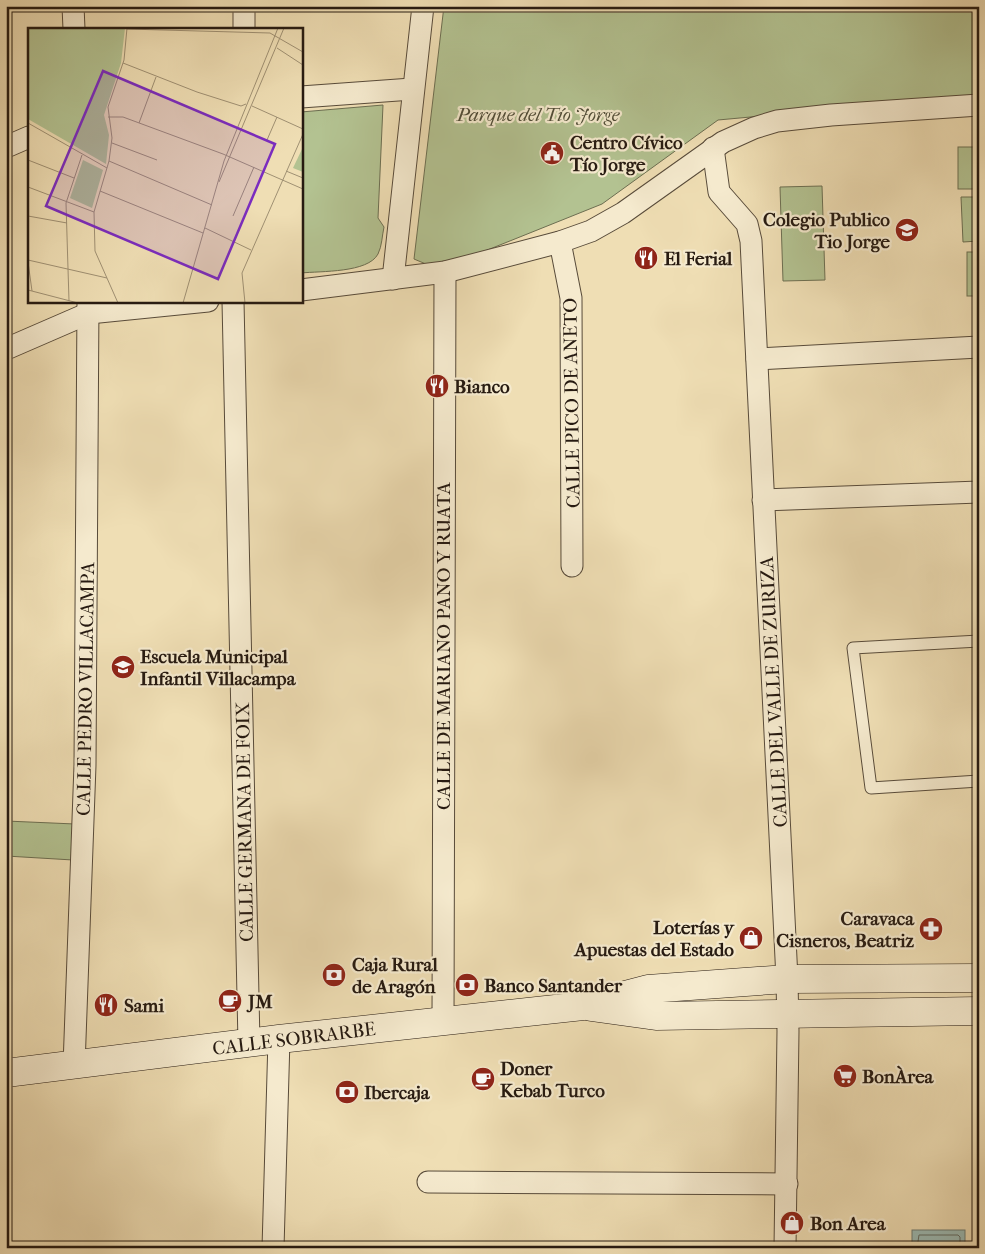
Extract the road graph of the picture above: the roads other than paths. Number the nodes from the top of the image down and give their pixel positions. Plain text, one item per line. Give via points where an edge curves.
1 (74, 6) edge
2 (244, 6) edge
3 (423, 6) edge
4 (74, 28) edge
5 (244, 28) edge
6 (412, 89) junction
7 (302, 97) edge
8 (979, 105) edge
9 (28, 137) edge
10 (6, 147) edge
11 (713, 148) junction
12 (560, 242) junction
13 (444, 272) junction
14 (393, 279) junction
15 (302, 290) edge
16 (188, 302) edge
17 (234, 302) edge
18 (89, 307) edge
19 (979, 347) edge
20 (6, 348) edge
21 (757, 359) junction
22 (979, 492) edge
23 (763, 500) junction
24 (572, 566) dead end
25 (979, 642) edge
26 (979, 781) edge
27 (979, 978) edge
28 (786, 979) junction
29 (583, 1006) junction
30 (979, 1011) edge
31 (788, 1014) junction
32 (443, 1021) junction
33 (279, 1039) junction
34 (249, 1043) junction
35 (74, 1066) junction
36 (6, 1073) edge
37 (428, 1182) dead end
38 (787, 1184) junction
39 (273, 1248) edge
40 (785, 1248) edge

1 - 4 street
2 - 5 street
3 - 6 street
6 - 7 street
6 - 14 street
8 - 11 street via 784,120 754,128
9 - 10 street
11 - 12 street via 623,213
11 - 21 street, CALLE DEL VALLE DE ZURIZA via 719,192 742,217 750,233
12 - 13 street
12 - 24 street, CALLE PICO DE ANETO via 571,298
13 - 14 street
13 - 32 street, CALLE DE MARIANO PANO Y RUATA
14 - 15 street
16 - 18 street
17 - 34 street, CALLE GERMANA DE FOIX
18 - 20 street
18 - 35 street, CALLE PEDRO VILLACAMPA via 85,765
19 - 21 street
21 - 23 street, CALLE DEL VALLE DE ZURIZA
22 - 23 street
23 - 28 street, CALLE DEL VALLE DE ZURIZA
25 - 26 lane via 853,648 871,788
27 - 28 main road
28 - 29 main road via 648,989
28 - 31 street, CALLE DEL VALLE DE ZURIZA
29 - 31 main road via 656,1016
29 - 32 main road, CALLE SOBRARBE
30 - 31 main road
31 - 38 street, CALLE DEL VALLE DE ZURIZA
32 - 33 main road, CALLE SOBRARBE
33 - 34 main road, CALLE SOBRARBE
33 - 39 street
34 - 35 main road, CALLE SOBRARBE
35 - 36 main road, CALLE SOBRARBE
37 - 38 street
38 - 40 street, CALLE DEL VALLE DE ZURIZA

